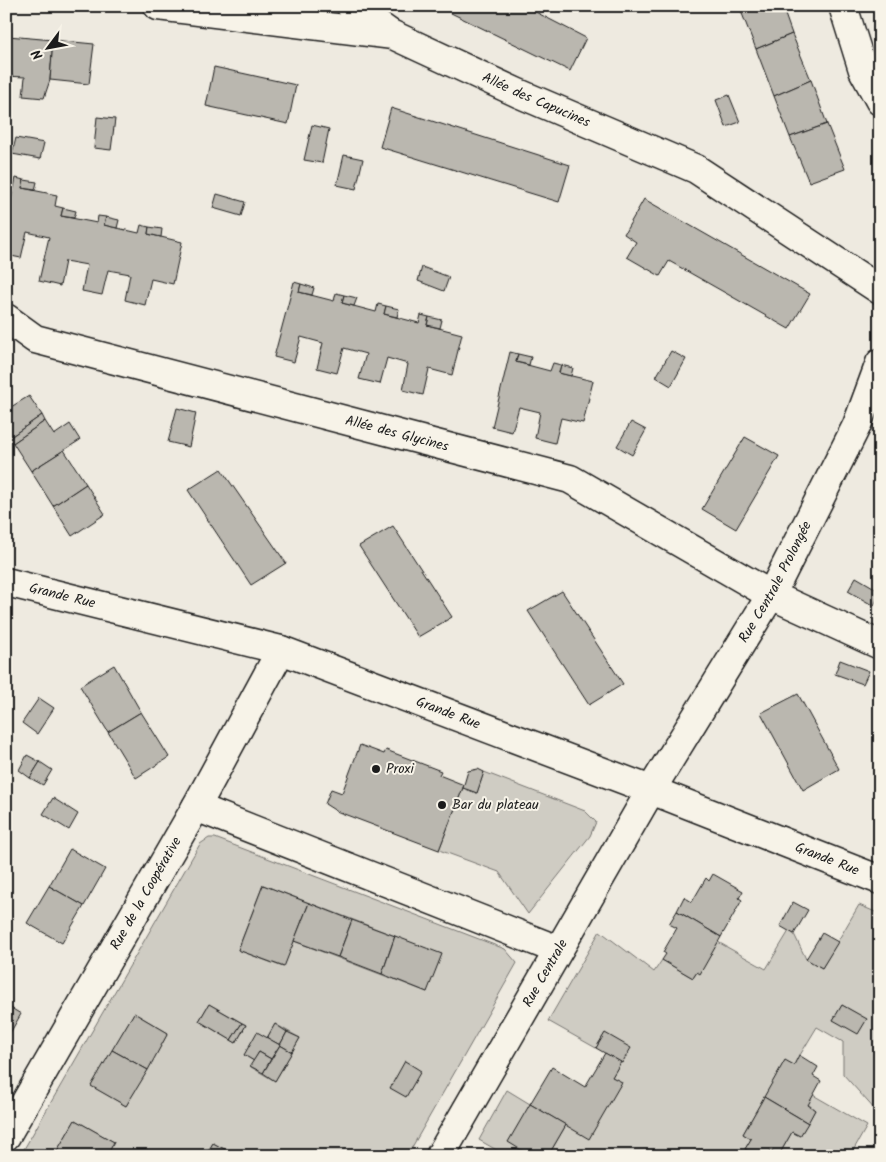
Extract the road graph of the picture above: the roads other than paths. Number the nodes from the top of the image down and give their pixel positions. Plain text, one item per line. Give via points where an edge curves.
1 (351, 6) edge
2 (844, 6) edge
3 (170, 7) edge
4 (392, 35) junction
5 (880, 101) edge
6 (880, 290) edge
7 (6, 318) edge
8 (880, 363) edge
9 (6, 582) edge
10 (771, 595) junction
11 (880, 646) edge
12 (281, 650) junction
13 (651, 790) junction
14 (196, 807) junction
15 (880, 880) edge
16 (558, 950) junction
17 (6, 1136) edge
18 (440, 1156) edge

1 - 4 street
2 - 5 street via 863,70
3 - 4 street, Allée des Capucines
4 - 6 street, Allée des Capucines via 696,170
7 - 10 street, Allée des Glycines via 35,339 570,478
8 - 10 street, Rue Centrale Prolongée via 857,425
9 - 12 street, Grande Rue
10 - 11 street, Allée des Glycines
10 - 13 street, Rue Centrale Prolongée
12 - 13 street, Grande Rue
12 - 14 street, Rue de la Coopérative
13 - 15 street, Grande Rue
13 - 16 street, Rue Centrale
14 - 16 street
14 - 17 street, Rue de la Coopérative
16 - 18 street, Rue Centrale

